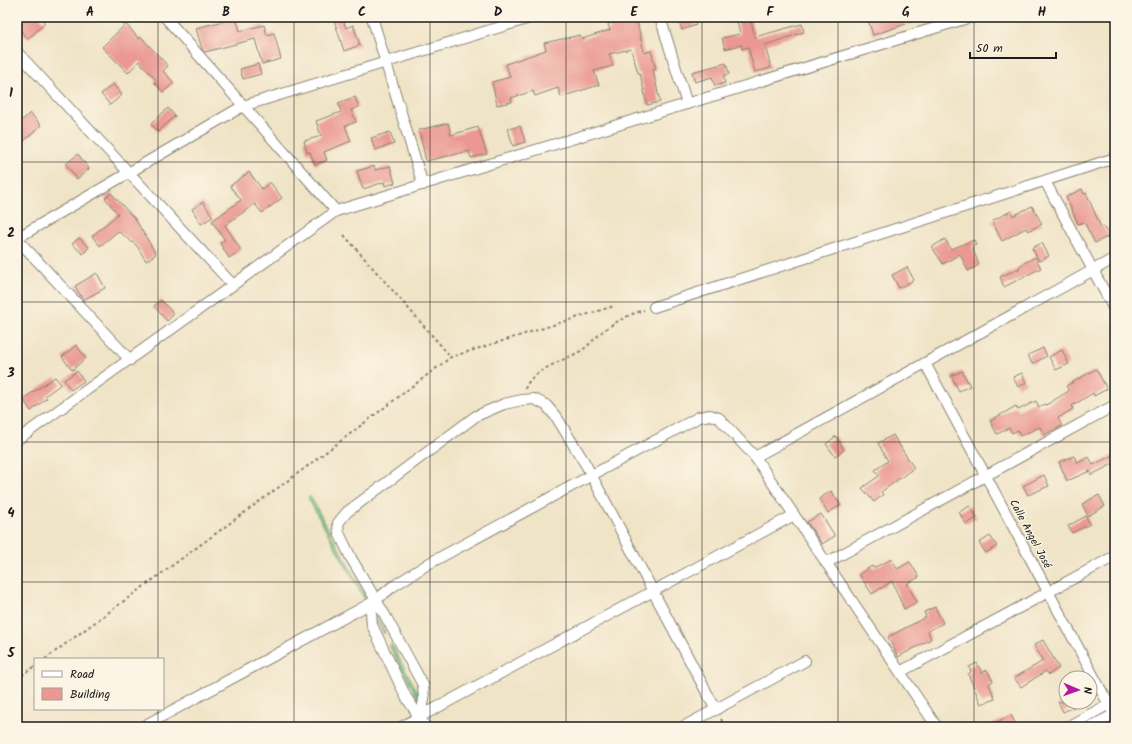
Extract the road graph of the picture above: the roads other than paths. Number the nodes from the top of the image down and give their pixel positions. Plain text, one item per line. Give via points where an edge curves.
1 (166, 17) edge
2 (372, 17) edge
3 (533, 17) edge
4 (660, 17) edge
5 (971, 17) edge
6 (517, 19) edge
7 (949, 20) edge
8 (17, 52) edge
9 (386, 63) junction
10 (687, 104) junction
11 (243, 106) junction
12 (1115, 158) edge
13 (128, 172) junction
14 (1045, 181) junction
15 (423, 185) junction
16 (336, 211) junction
17 (17, 239) edge
18 (1115, 258) edge
19 (1093, 270) junction
20 (233, 285) junction
21 (654, 307) road end
22 (1115, 311) edge
23 (130, 360) junction
24 (925, 363) junction
25 (1115, 405) edge
26 (18, 437) edge
27 (755, 457) junction
28 (591, 476) junction
29 (986, 476) junction
30 (794, 515) junction
31 (1115, 556) edge
32 (826, 563) junction
33 (652, 592) junction
34 (1048, 592) junction
35 (375, 601) junction
36 (806, 661) dead end
37 (900, 672) junction
38 (1112, 703) edge
39 (716, 710) junction
40 (1115, 715) edge
41 (420, 716) junction
42 (142, 727) edge
43 (401, 727) edge
44 (426, 727) edge
45 (683, 727) edge
46 (937, 727) edge
47 (1067, 727) edge
48 (1090, 727) edge

1 - 11 street
2 - 9 street
3 - 6 street
4 - 10 street
5 - 7 street
6 - 9 street
7 - 10 street
8 - 13 street
9 - 11 street
9 - 15 street
10 - 15 street
11 - 13 street
11 - 16 street
12 - 14 street
13 - 17 street
13 - 20 street
14 - 19 street
14 - 21 street
15 - 16 street
16 - 20 street
17 - 23 street
18 - 19 street
19 - 22 street
19 - 24 street
20 - 23 street
23 - 26 street
24 - 27 street
24 - 29 street, Calle Angel José
25 - 29 street
27 - 28 street via 719,418 710,415 699,417
27 - 30 street
28 - 33 street
28 - 35 street via 428,564
28 - 35 street via 569,437 546,405 534,399 522,400 504,404 476,416 348,512 338,523 339,533
29 - 32 street
29 - 34 street, Calle Angel José
30 - 32 street
30 - 33 street
31 - 34 street
32 - 37 street
33 - 39 street
33 - 41 street
34 - 37 street
34 - 38 street, Calle Angel José
35 - 41 street via 371,612 372,626 406,697
35 - 41 street via 423,685 424,699
35 - 42 street
36 - 39 street
37 - 46 street
38 - 40 street, Calle Angel José
38 - 47 street
39 - 45 street
40 - 48 street
41 - 43 street
41 - 44 street

